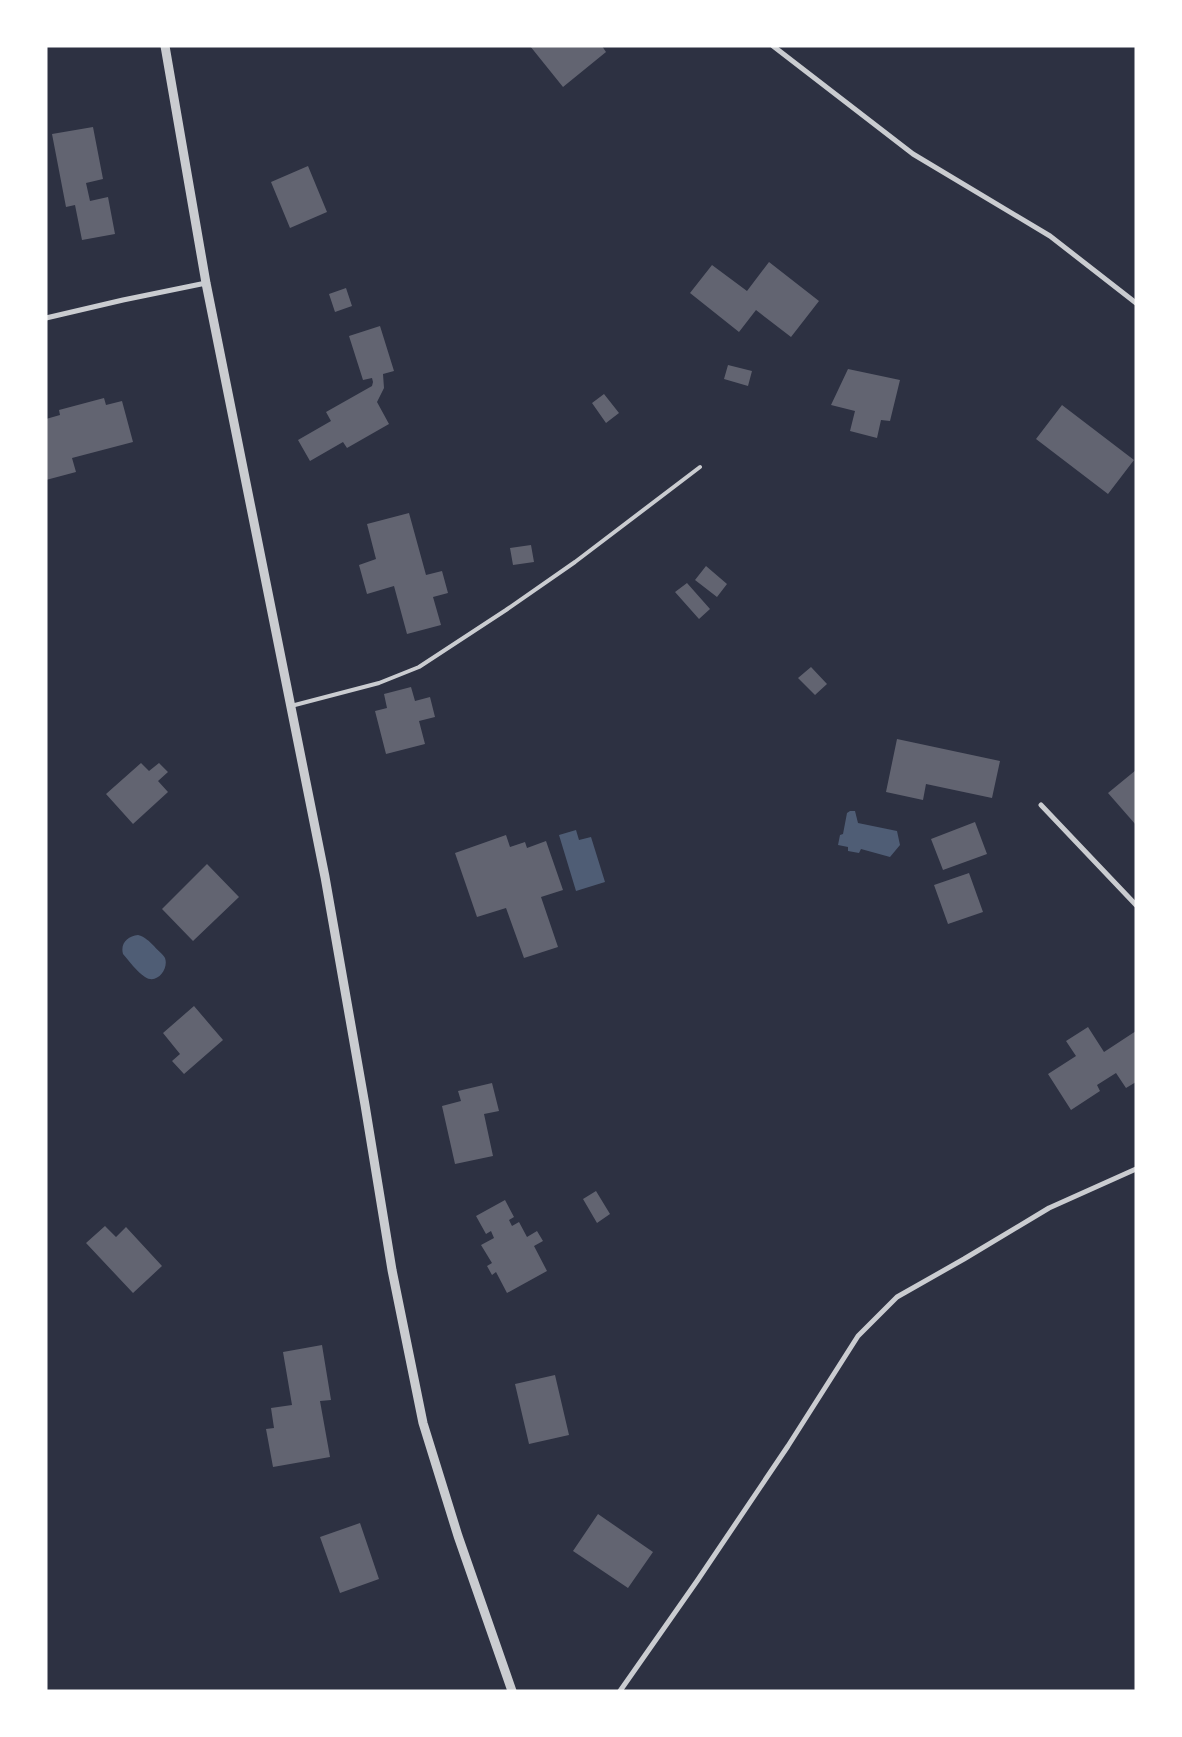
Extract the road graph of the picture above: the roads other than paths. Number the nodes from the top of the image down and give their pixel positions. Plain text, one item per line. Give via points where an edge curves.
1 (165, 46) edge
2 (773, 46) edge
3 (206, 284) junction
4 (1136, 303) edge
5 (46, 318) edge
6 (700, 467) dead end
7 (291, 706) junction
8 (1041, 805) dead end
9 (1136, 905) edge
10 (1136, 1168) edge
11 (512, 1691) edge
12 (620, 1691) edge

1 - 3 street
2 - 4 street via 913,154 1050,236
3 - 5 street
3 - 7 street
6 - 7 lane via 575,562 419,667 378,683
7 - 11 street via 325,877 392,1270 423,1423
8 - 9 street
10 - 12 street via 1048,1208 898,1297 858,1336 697,1582

